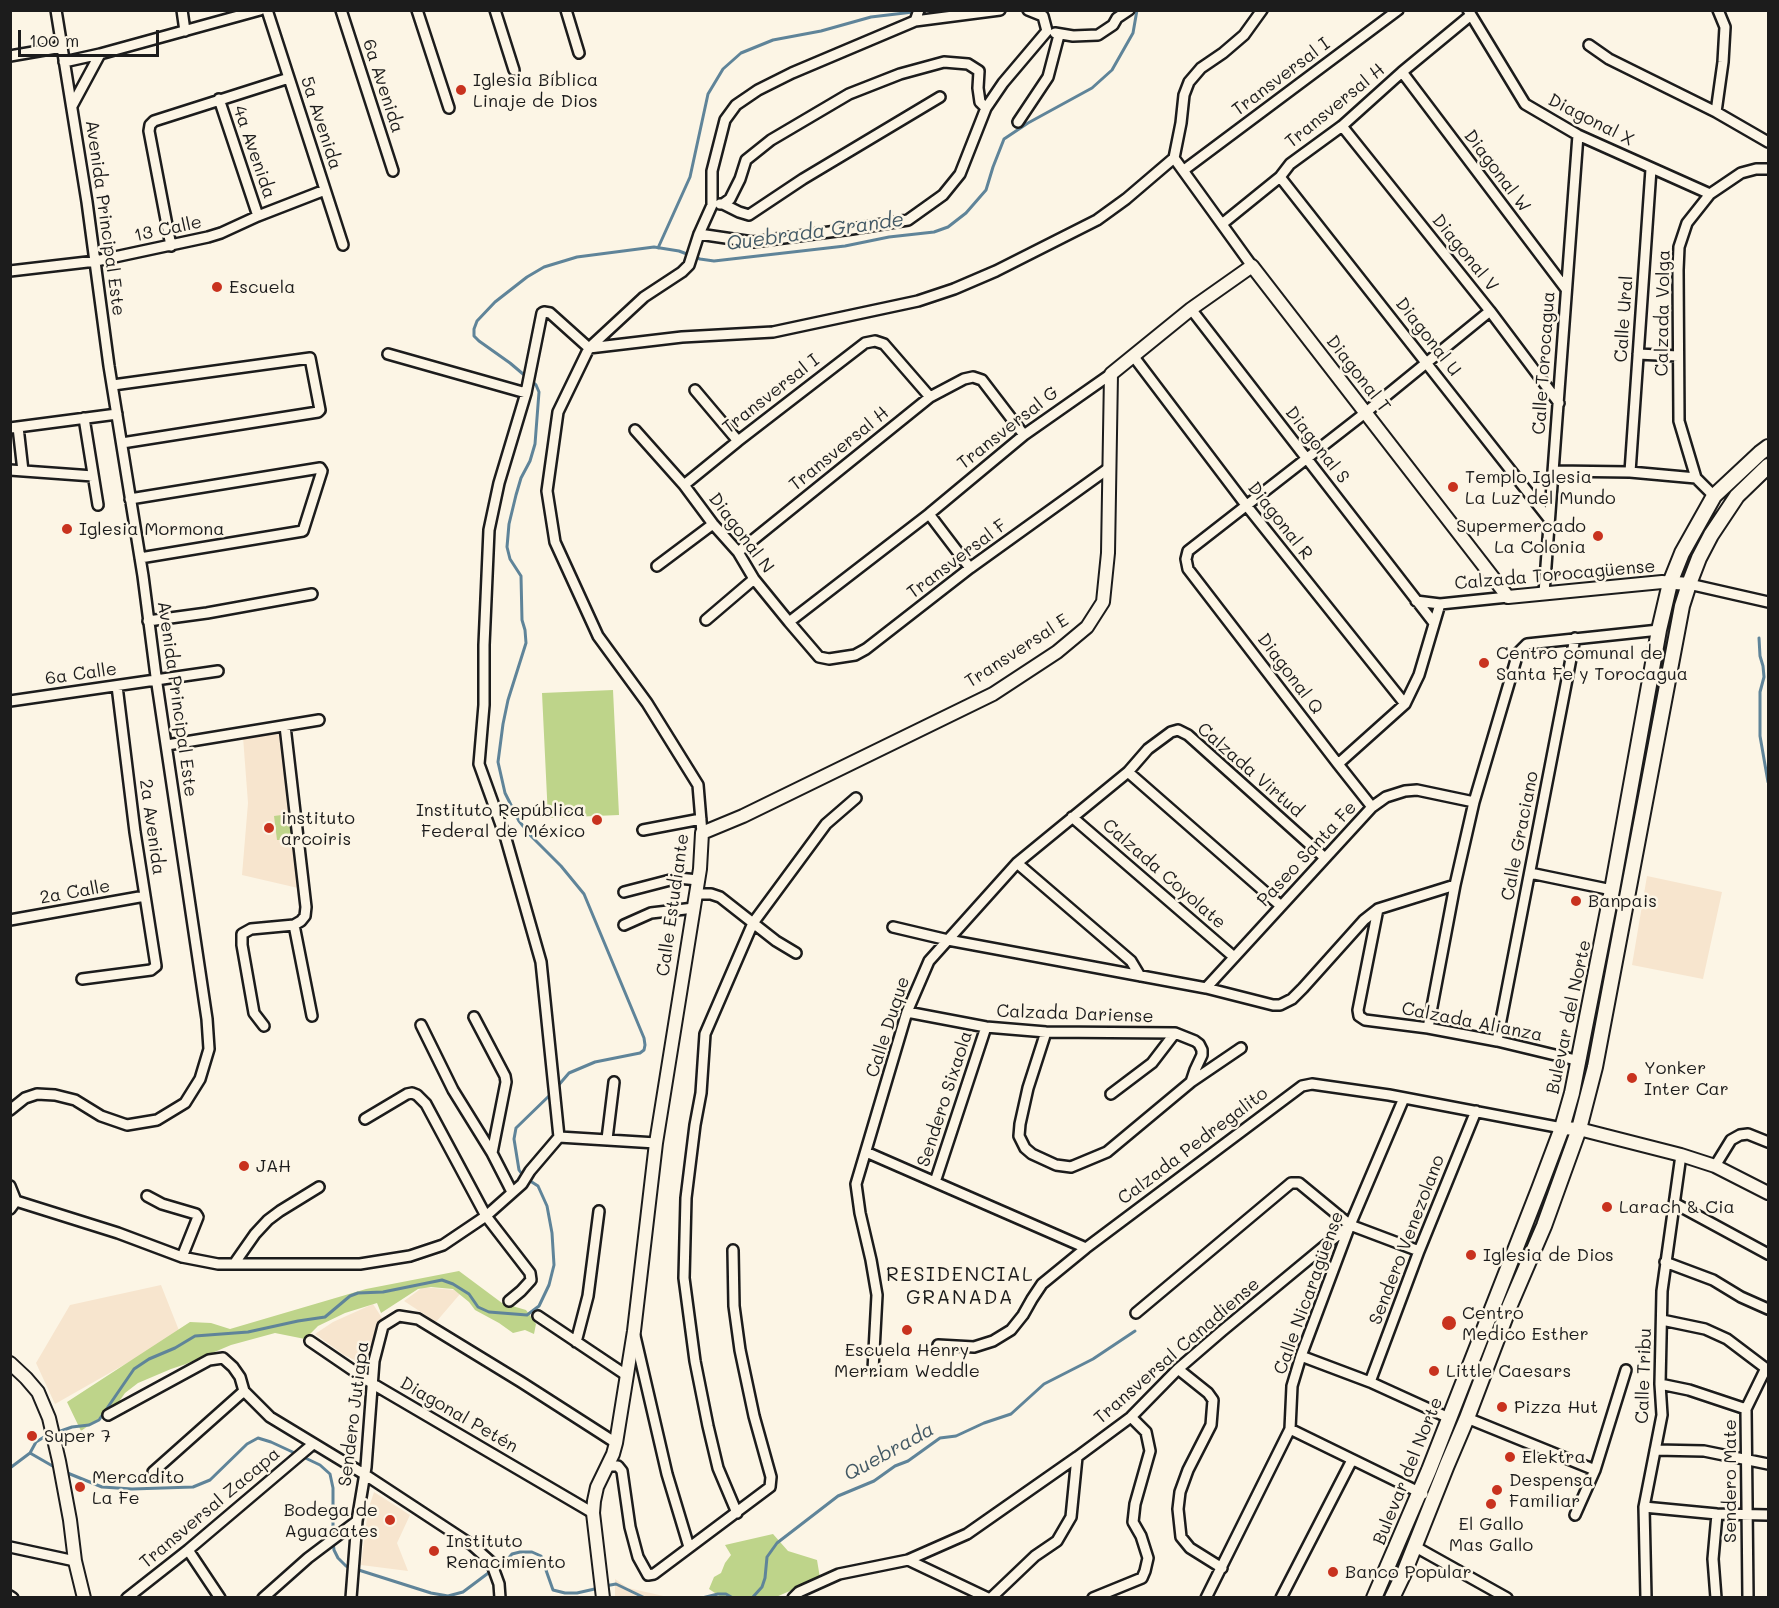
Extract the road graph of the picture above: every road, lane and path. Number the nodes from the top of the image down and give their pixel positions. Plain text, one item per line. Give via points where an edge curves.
1 (56, 10) edge
2 (182, 10) edge
3 (260, 10) edge
4 (267, 10) edge
5 (341, 10) edge
6 (417, 10) edge
7 (495, 10) edge
8 (566, 10) edge
9 (919, 10) edge
10 (1000, 10) edge
11 (1028, 10) edge
12 (1129, 10) edge
13 (1262, 10) edge
14 (1398, 10) edge
15 (1718, 10) edge
16 (1045, 13) edge
17 (1470, 13) edge
18 (231, 14) edge
19 (1115, 14) edge
20 (915, 21) junction
21 (185, 31) junction
22 (1047, 31) junction
23 (1059, 35) junction
24 (1589, 45) dead end
25 (62, 47) junction
26 (579, 53) dead end
27 (100, 54) junction
28 (10, 56) edge
29 (64, 62) junction
30 (514, 70) dead end
31 (1402, 72) junction
32 (289, 78) junction
33 (940, 97) dead end
34 (219, 99) junction
35 (72, 106) junction
36 (449, 108) dead end
37 (986, 108) junction
38 (1716, 112) junction
39 (1018, 122) dead end
40 (1342, 126) junction
41 (1578, 135) junction
42 (1768, 142) edge
43 (1174, 158) junction
44 (1651, 169) junction
45 (1768, 169) edge
46 (1184, 170) junction
47 (393, 171) dead end
48 (1280, 177) junction
49 (325, 190) junction
50 (1710, 194) junction
51 (723, 204) junction
52 (712, 205) junction
53 (258, 216) junction
54 (1222, 224) junction
55 (699, 234) junction
56 (343, 245) dead end
57 (171, 246) junction
58 (96, 261) junction
59 (1252, 266) junction
60 (10, 271) edge
61 (1566, 289) junction
62 (1191, 309) junction
63 (1490, 311) junction
64 (589, 348) junction
65 (388, 354) dead end
66 (1638, 354) junction
67 (1678, 356) junction
68 (1134, 357) junction
69 (1428, 363) junction
70 (1111, 374) junction
71 (113, 385) junction
72 (695, 390) dead end
73 (526, 393) junction
74 (930, 397) junction
75 (1559, 403) junction
76 (1365, 413) junction
77 (117, 414) junction
78 (84, 418) junction
79 (14, 427) edge
80 (635, 430) dead end
81 (1024, 435) junction
82 (738, 441) junction
83 (122, 443) junction
84 (1768, 447) edge
85 (1307, 458) junction
86 (1768, 466) edge
87 (1109, 468) junction
88 (10, 470) edge
89 (22, 471) junction
90 (1553, 471) junction
91 (1629, 472) junction
92 (93, 476) junction
93 (1696, 478) junction
94 (684, 485) junction
95 (1714, 496) junction
96 (130, 499) junction
97 (1245, 504) junction
98 (98, 505) dead end
99 (929, 514) junction
100 (1549, 519) junction
101 (713, 525) junction
102 (738, 552) junction
103 (140, 558) junction
104 (657, 566) dead end
105 (970, 568) junction
106 (754, 579) junction
107 (1670, 583) junction
108 (1689, 584) junction
109 (312, 594) dead end
110 (1544, 594) junction
111 (1508, 597) junction
112 (1416, 601) junction
113 (1768, 602) edge
114 (1440, 604) junction
115 (706, 620) dead end
116 (148, 621) junction
117 (789, 622) junction
118 (1434, 623) junction
119 (1659, 630) junction
120 (1575, 638) junction
121 (819, 657) joint
122 (218, 671) dead end
123 (156, 680) junction
124 (117, 686) junction
125 (10, 701) edge
126 (1405, 704) junction
127 (320, 720) dead end
128 (285, 726) junction
129 (1178, 730) joint
130 (167, 745) junction
131 (1338, 764) junction
132 (1128, 772) junction
133 (856, 798) dead end
134 (1474, 802) junction
135 (1372, 807) junction
136 (1072, 817) junction
137 (701, 819) junction
138 (643, 830) dead end
139 (702, 833) junction
140 (1325, 858) junction
141 (1017, 863) junction
142 (1530, 873) junction
143 (698, 880) junction
144 (1455, 885) junction
145 (1612, 890) junction
146 (624, 892) dead end
147 (696, 894) junction
148 (145, 896) junction
149 (1281, 906) junction
150 (694, 908) junction
151 (1378, 909) junction
152 (10, 920) edge
153 (753, 923) junction
154 (294, 925) junction
155 (624, 925) dead end
156 (893, 927) dead end
157 (948, 940) junction
158 (795, 953) dead end
159 (1234, 957) junction
160 (1140, 976) junction
161 (82, 979) dead end
162 (1206, 988) junction
163 (907, 1012) junction
164 (312, 1016) dead end
165 (474, 1017) dead end
166 (421, 1025) dead end
167 (264, 1026) dead end
168 (986, 1027) junction
169 (1428, 1028) junction
170 (1046, 1032) junction
171 (1174, 1034) junction
172 (1497, 1041) junction
173 (1241, 1048) dead end
174 (1580, 1061) junction
175 (614, 1082) dead end
176 (1191, 1082) junction
177 (1111, 1094) dead end
178 (1404, 1098) junction
179 (10, 1110) edge
180 (1476, 1111) junction
181 (365, 1119) dead end
182 (1562, 1128) junction
183 (1579, 1129) junction
184 (559, 1137) junction
185 (607, 1139) junction
186 (1768, 1142) edge
187 (656, 1143) junction
188 (866, 1152) junction
189 (492, 1153) junction
190 (1681, 1155) junction
191 (1715, 1166) junction
192 (934, 1182) junction
193 (10, 1186) edge
194 (319, 1187) dead end
195 (512, 1192) junction
196 (1768, 1193) edge
197 (147, 1196) dead end
198 (1674, 1203) junction
199 (13, 1205) edge
200 (599, 1210) dead end
201 (486, 1216) junction
202 (1350, 1225) junction
203 (1086, 1248) junction
204 (733, 1250) dead end
205 (1419, 1251) junction
206 (1768, 1254) edge
207 (182, 1257) junction
208 (1665, 1262) junction
209 (234, 1264) junction
210 (509, 1301) dead end
211 (1768, 1309) edge
212 (1137, 1313) dead end
213 (538, 1316) dead end
214 (1662, 1320) junction
215 (634, 1331) junction
216 (310, 1341) dead end
217 (576, 1342) junction
218 (938, 1345) dead end
219 (10, 1354) edge
220 (1301, 1356) junction
221 (10, 1363) edge
222 (1767, 1369) edge
223 (873, 1370) dead end
224 (1178, 1370) junction
225 (1626, 1370) dead end
226 (626, 1375) junction
227 (1370, 1382) junction
228 (373, 1384) junction
229 (1660, 1384) junction
230 (244, 1391) junction
231 (1746, 1409) junction
232 (108, 1415) dead end
233 (52, 1417) junction
234 (1131, 1417) junction
235 (1449, 1418) junction
236 (1467, 1418) junction
237 (1290, 1429) junction
238 (616, 1443) junction
239 (313, 1444) junction
240 (1655, 1450) junction
241 (1077, 1457) junction
242 (1352, 1460) junction
243 (1746, 1460) junction
244 (1768, 1464) edge
245 (607, 1466) junction
246 (1594, 1470) junction
247 (153, 1472) dead end
248 (364, 1474) junction
249 (1427, 1495) junction
250 (1644, 1507) junction
251 (593, 1513) junction
252 (737, 1513) junction
253 (1746, 1514) junction
254 (1575, 1515) dead end
255 (1717, 1515) junction
256 (1768, 1515) edge
257 (357, 1521) junction
258 (1414, 1546) junction
259 (10, 1547) edge
260 (689, 1547) junction
261 (188, 1550) junction
262 (908, 1560) junction
263 (75, 1561) junction
264 (1222, 1568) junction
265 (1501, 1596) edge
266 (84, 1598) edge
267 (127, 1598) edge
268 (220, 1598) edge
269 (263, 1598) edge
270 (351, 1598) edge
271 (500, 1598) edge
272 (603, 1598) edge
273 (793, 1598) edge
274 (989, 1598) edge
275 (1093, 1598) edge
276 (1206, 1598) edge
277 (1281, 1598) edge
278 (1374, 1598) edge
279 (1392, 1598) edge
280 (1646, 1598) edge
281 (1716, 1598) edge
282 (1748, 1598) edge

1 - 25 street, Avenida Principal Este
2 - 21 street
3 - 18 street
4 - 32 street, 5a Avenida
5 - 47 street, 6a Avenida
6 - 36 street
7 - 30 street
8 - 26 street
9 - 20 street
10 - 20 street
11 - 16 street
12 - 19 street
13 - 43 street via 1244,35 1189,82
14 - 46 street, Transversal I
15 - 38 street via 1725,27
16 - 22 street
17 - 31 street, Transversal H
17 - 41 street, Diagonal X via 1525,104
18 - 21 street
19 - 23 street via 1113,25 1098,35
20 - 52 street via 792,73 736,105 725,120 712,171
21 - 27 street
22 - 23 street
22 - 37 street
23 - 39 street via 1048,77
24 - 38 street via 1609,59
25 - 28 street
25 - 29 street, Avenida Principal Este
27 - 29 street
27 - 35 street
29 - 35 street, Avenida Principal Este
31 - 40 street, Transversal H
31 - 61 street, Diagonal W
32 - 34 street
32 - 49 street, 5a Avenida
33 - 51 street via 749,215
34 - 53 street, 4a Avenida
34 - 57 street via 150,125
35 - 58 street, Avenida Principal Este
37 - 51 street via 980,102 979,71 968,64 944,62 900,74 849,94 771,140 746,160 730,199
37 - 55 street via 960,174 943,195 908,220 753,242
38 - 42 street
40 - 48 street, Transversal H via 1290,164
40 - 63 street, Diagonal V
41 - 44 street, Diagonal X
41 - 61 street, Calle Torocagua
43 - 46 street, Diagonal T
43 - 64 street via 1097,220 996,271 918,301 773,332
44 - 50 street, Diagonal X
44 - 66 street, Calle Ural
45 - 50 street, Calzada Volga via 1741,173
46 - 54 street, Diagonal T
48 - 54 street, Transversal H
48 - 69 street, Diagonal U
49 - 53 street, 13 Calle
49 - 56 street, 5a Avenida
50 - 67 street, Calzada Volga via 1687,223 1679,247
51 - 52 street
52 - 55 street, Calle Estudiante
53 - 57 street, 13 Calle via 221,233
54 - 59 street, Diagonal T
55 - 64 street, Calle Estudiante via 689,265 644,297
57 - 58 street, 13 Calle
58 - 60 street, 13 Calle
58 - 71 street, Avenida Principal Este
59 - 62 street, Transversal G
59 - 76 street, Diagonal T
61 - 75 street, Calle Torocagua
62 - 68 street, Transversal G
62 - 85 street, Diagonal S
63 - 69 street
63 - 75 street, Diagonal V
64 - 73 street via 550,312 542,313
64 - 137 street, Calle Estudiante via 558,412 547,491 555,542 598,636 698,785
65 - 73 street
66 - 67 street
66 - 91 street, Calle Ural
67 - 93 street, Calzada Volga via 1679,421
68 - 70 street, Transversal G
68 - 97 street, Diagonal R
69 - 76 street
69 - 100 street, Diagonal U
70 - 81 street, Transversal G
70 - 87 street, Transversal E
71 - 77 street, Avenida Principal Este
71 - 83 street via 309,358 320,410
72 - 82 street
73 - 184 street via 489,530 479,764 506,839 541,962
74 - 81 street, Transversal H via 964,379 982,380
74 - 82 street, Transversal I via 884,344 865,343
74 - 102 street, Transversal H
75 - 90 street, Calle Torocagua
76 - 85 street
76 - 111 street, Diagonal T
77 - 78 street
77 - 83 street, Avenida Principal Este
78 - 79 street
78 - 92 street
79 - 89 street
80 - 94 street, Diagonal N
81 - 99 street, Transversal G
82 - 94 street, Transversal I
83 - 96 street, Avenida Principal Este
84 - 95 main road, Bulevar del Norte
85 - 97 street
85 - 112 street, Diagonal S
86 - 108 main road, Bulevar del Norte via 1737,496 1699,558
87 - 105 street, Transversal F
87 - 139 street, Transversal E via 1103,602 1087,627 1057,652 993,693
88 - 89 street
89 - 92 street
90 - 91 street
90 - 100 street, Calle Torocagua
91 - 93 street
92 - 98 street
93 - 95 street, Calzada Volga
94 - 101 street, Diagonal N
95 - 107 main road, Bulevar del Norte
96 - 103 street, Avenida Principal Este
96 - 103 street via 320,468 322,471 303,531
97 - 126 street, Diagonal R
97 - 131 street, Diagonal Q via 1188,551 1188,568
99 - 105 street
99 - 117 street, Transversal G
100 - 110 street, Calle Torocagua
101 - 102 street, Diagonal N
101 - 104 street
102 - 106 street, Diagonal N
103 - 116 street, Avenida Principal Este
105 - 121 street, Transversal F via 866,650 840,658
106 - 115 street
106 - 117 street, Diagonal N
107 - 108 street, Calzada Torocagüense
107 - 110 street, Calzada Torocagüense
107 - 119 main road, Bulevar del Norte
108 - 113 street
108 - 183 main road, Bulevar del Norte via 1595,1066
109 - 116 street
110 - 111 street, Calzada Torocagüense
111 - 114 street, Calzada Torocagüense
112 - 114 street
112 - 118 street, Diagonal S
114 - 118 street, Calzada Torocagüense
116 - 123 street, Avenida Principal Este
117 - 121 street, Diagonal N
118 - 126 street, Calzada Torocagüense via 1419,675
119 - 120 street
119 - 145 main road, Bulevar del Norte
120 - 134 street via 1527,644 1518,653
120 - 142 street, Calle Graciano
122 - 123 street, 6a Calle
123 - 124 street, 6a Calle
123 - 130 street, Avenida Principal Este
124 - 125 street, 6a Calle
124 - 148 street, 2a Avenida
126 - 131 street, Calzada Torocagüense
127 - 128 street
128 - 130 street
128 - 154 street via 306,906 305,916
129 - 132 street, Calle Duque via 1149,749
129 - 140 street, Calzada Virtud
130 - 179 street, Avenida Principal Este via 207,1019 209,1049 200,1079 185,1103 157,1120 128,1125 55,1095 25,1098
131 - 135 street, Diagonal Q
132 - 136 street, Calle Duque
132 - 149 street
133 - 153 street via 826,824
134 - 135 street, Paseo Santa Fe via 1405,790
134 - 144 street
135 - 140 street, Paseo Santa Fe
136 - 141 street, Calle Duque
136 - 159 street, Calzada Coyolate
137 - 138 street
137 - 139 street, Calle Estudiante
139 - 143 street, Calle Estudiante
140 - 149 street, Paseo Santa Fe
141 - 157 street, Calle Duque
141 - 160 street via 1131,961
142 - 145 street
142 - 172 street, Calle Graciano
143 - 146 street via 678,878
143 - 147 street, Calle Estudiante
144 - 151 street
144 - 169 street
145 - 174 main road, Bulevar del Norte
147 - 150 street, Calle Estudiante
147 - 153 street via 720,897
148 - 152 street, 2a Calle
148 - 161 street, 2a Avenida via 156,966 151,970
149 - 159 street, Paseo Santa Fe
150 - 155 street via 651,913
150 - 187 street, Calle Estudiante
151 - 162 street via 1304,988 1280,1005
151 - 169 street, Calzada Alianza via 1359,1016
153 - 158 street
153 - 252 street via 705,1034 686,1198 684,1278 695,1361 718,1468
154 - 164 street
154 - 167 street via 251,929 242,934 254,1013
156 - 157 street
157 - 160 street
157 - 163 street, Calle Duque via 928,961
159 - 162 street, Paseo Santa Fe
160 - 162 street
163 - 168 street, Calzada Dariense
163 - 188 street, Calle Duque
165 - 189 street via 506,1082
166 - 189 street via 453,1090
168 - 170 street, Calzada Dariense
168 - 192 street, Sendero Sixaola
169 - 172 street, Calzada Alianza
170 - 171 street, Calzada Dariense
170 - 176 street via 1028,1088 1019,1136 1024,1148 1056,1165 1071,1167 1107,1152
171 - 176 street, Calzada Dariense via 1195,1041 1202,1050
171 - 177 street via 1152,1063
172 - 174 street, Calzada Alianza
173 - 176 street
174 - 182 main road, Bulevar del Norte
175 - 185 street
178 - 180 street, Calzada Pedregalito
178 - 202 street, Calle Nicaragüense
178 - 203 street, Calzada Pedregalito via 1311,1084 1302,1086
180 - 182 street, Calzada Pedregalito
180 - 205 street, Sendero Venezolano
181 - 201 street via 406,1094 417,1095 426,1104
182 - 183 street
182 - 235 main road, Bulevar del Norte
183 - 190 street
183 - 236 main road, Bulevar del Norte
184 - 185 street
184 - 195 street
185 - 187 street
186 - 191 street via 1740,1135 1731,1140
187 - 215 street, Calle Estudiante
188 - 192 street
188 - 223 street, Calle Duque via 856,1184 877,1295
189 - 195 street
190 - 191 street
190 - 198 street, Calle Tribu
191 - 196 street
192 - 203 street
193 - 199 street
194 - 209 street via 268,1220
195 - 201 street
197 - 207 street via 198,1217
198 - 206 street
198 - 208 street, Calle Tribu
199 - 207 street via 118,1233
200 - 217 street via 588,1296
201 - 209 street via 443,1245 410,1257 360,1264
201 - 210 street via 530,1273 531,1280
202 - 205 street
202 - 212 street via 1299,1183 1291,1183
202 - 220 street, Calle Nicaragüense
202 - 224 street, Transversal Canadiense
203 - 218 street, Calzada Pedregalito via 1042,1284 1011,1330 974,1347
204 - 252 street via 740,1350 771,1477 770,1487
205 - 227 street, Sendero Venezolano
207 - 209 street
208 - 211 street via 1713,1280
208 - 214 street, Calle Tribu
213 - 217 street
214 - 222 street via 1712,1332
214 - 229 street, Calle Tribu
215 - 226 street, Calle Estudiante
215 - 260 street via 667,1474
216 - 228 street, Diagonal Petén
217 - 226 street
219 - 233 street via 42,1388
220 - 227 street
220 - 237 street, Calle Nicaragüense via 1292,1386
221 - 233 street via 38,1392
222 - 231 street, Sendero Mate
224 - 234 street, Transversal Canadiense
224 - 264 street via 1213,1400 1211,1425 1180,1492 1181,1537 1190,1548
225 - 246 street
226 - 238 street, Calle Estudiante
227 - 235 street
228 - 238 street, Sendero Jutiapa via 377,1342 383,1326 399,1316 418,1319
228 - 248 street, Sendero Jutiapa
228 - 251 street, Diagonal Petén
229 - 231 street
229 - 240 street, Calle Tribu via 1662,1415
230 - 232 street via 240,1377 223,1358 209,1360
230 - 239 street via 270,1417
230 - 247 street
231 - 243 street, Sendero Mate
233 - 263 street via 61,1438
234 - 241 street, Transversal Canadiense
234 - 275 street via 1146,1432 1150,1451 1133,1522 1148,1558 1142,1578
235 - 249 main road, Bulevar del Norte
236 - 246 street
236 - 249 main road, Bulevar del Norte
237 - 242 street
237 - 264 street, Calle Nicaragüense
238 - 245 street, Calle Estudiante
239 - 248 street
239 - 261 street, Transversal Zacapa
240 - 243 street via 1704,1451
240 - 250 street, Calle Tribu
241 - 262 street, Transversal Canadiense via 967,1534
241 - 274 street via 1071,1517 1058,1541 1035,1556
242 - 249 street
242 - 277 street
243 - 244 street
243 - 253 street, Sendero Mate
245 - 251 street, Calle Estudiante via 597,1487
245 - 260 street via 618,1466 622,1471 630,1527 638,1557 648,1575
246 - 254 street
248 - 257 street, Sendero Jutiapa
248 - 271 street via 472,1545 491,1562
249 - 258 main road, Bulevar del Norte
249 - 278 main road, Bulevar del Norte
250 - 255 street
250 - 280 street, Calle Tribu
251 - 272 street, Calle Estudiante
252 - 260 street
253 - 255 street
253 - 256 street
253 - 282 street, Sendero Mate
255 - 281 street via 1713,1559
257 - 269 street
257 - 270 street, Sendero Jutiapa
258 - 265 street
258 - 279 main road, Bulevar del Norte
259 - 263 street
261 - 267 street, Transversal Zacapa
261 - 268 street
262 - 273 street, Transversal Canadiense via 839,1574
262 - 274 street
263 - 266 street
264 - 276 street, Calle Nicaragüense

